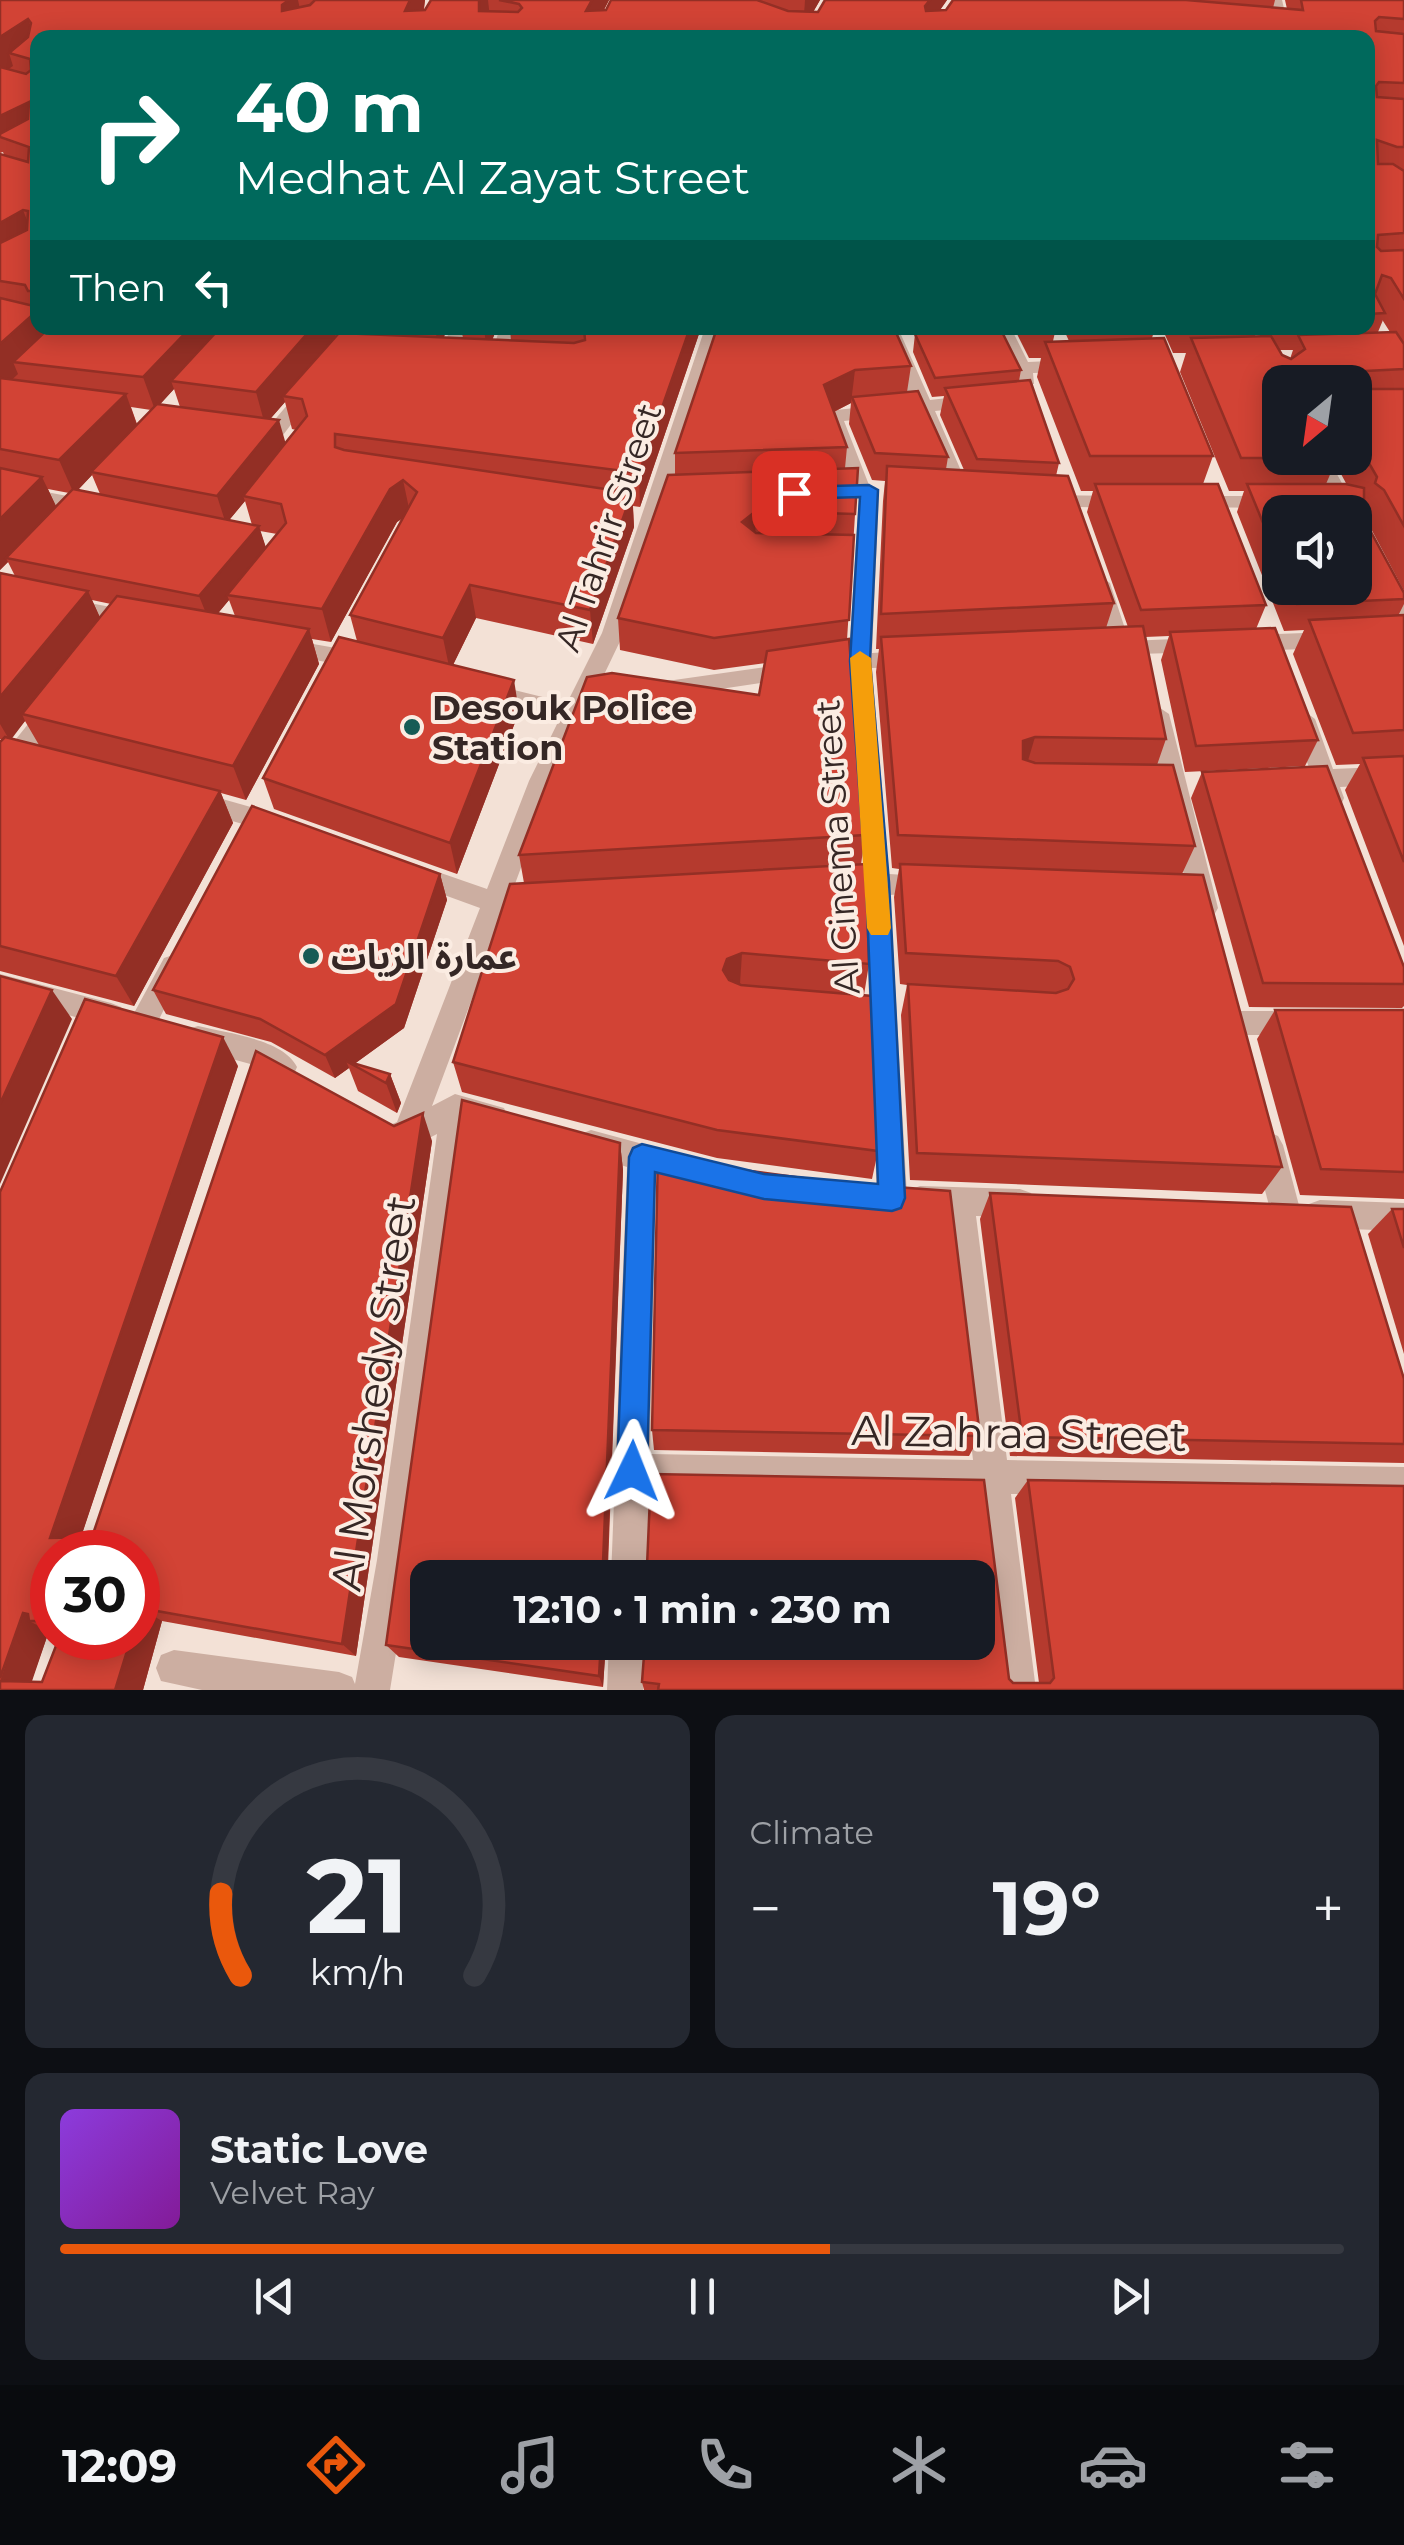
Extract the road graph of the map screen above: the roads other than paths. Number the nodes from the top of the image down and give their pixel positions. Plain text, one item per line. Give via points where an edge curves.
1 (1275, 0) edge
2 (1264, 29) edge
3 (1268, 30) edge
4 (1282, 30) edge
5 (349, 335) edge
6 (462, 335) edge
7 (503, 335) edge
8 (712, 335) edge
9 (1000, 335) edge
10 (900, 338) edge
11 (1057, 340) edge
12 (1022, 368) junction
13 (922, 406) junction
14 (300, 438) edge
15 (0, 489) edge
16 (961, 496) edge
17 (1022, 500) edge
18 (1262, 502) edge
19 (118, 513) edge
20 (1090, 557) edge
21 (1372, 558) edge
22 (4, 585) edge
23 (1404, 619) edge
24 (162, 625) edge
25 (1348, 639) edge
26 (269, 644) edge
27 (344, 647) junction
28 (1132, 648) junction
29 (1084, 651) edge
30 (935, 658) edge
31 (860, 661) junction
32 (394, 668) edge
33 (466, 686) edge
34 (322, 687) edge
35 (636, 693) edge
36 (65, 694) edge
37 (1293, 694) edge
38 (585, 704) junction
39 (17, 755) edge
40 (1404, 775) edge
41 (0, 776) edge
42 (1325, 778) junction
43 (1286, 780) edge
44 (162, 792) edge
45 (1338, 814) edge
46 (310, 836) edge
47 (384, 863) edge
48 (877, 882) junction
49 (954, 885) edge
50 (820, 886) edge
51 (552, 900) edge
52 (495, 903) junction
53 (1211, 931) edge
54 (189, 937) edge
55 (0, 985) edge
56 (918, 1001) edge
57 (883, 1006) junction
58 (847, 1009) edge
59 (1236, 1023) edge
60 (143, 1024) junction
61 (1329, 1024) edge
62 (260, 1054) junction
63 (308, 1082) edge
64 (248, 1092) edge
65 (455, 1107) junction
66 (374, 1118) edge
67 (1261, 1118) edge
68 (530, 1127) edge
69 (406, 1137) junction
70 (567, 1137) edge
71 (642, 1157) junction
72 (718, 1177) edge
73 (860, 1197) edge
74 (892, 1198) junction
75 (959, 1201) junction
76 (1055, 1204) edge
77 (1248, 1211) edge
78 (1286, 1213) junction
79 (1343, 1215) junction
80 (1404, 1217) edge
81 (1354, 1252) edge
82 (632, 1471) junction
83 (992, 1477) junction
84 (1404, 1484) edge
85 (630, 1560) edge
86 (626, 1660) edge
87 (174, 1668) dead end
88 (338, 1690) edge
89 (372, 1690) edge
90 (625, 1690) edge
91 (1018, 1690) edge

1 - 4 street
2 - 3 street
5 - 14 street via 349,356 263,434
6 - 7 street via 474,362
8 - 38 street, Al Tahrir Street
9 - 12 street
10 - 13 street
11 - 12 street via 1076,366
12 - 13 street via 1016,398
13 - 16 street
13 - 31 street, Al Cinema Street via 835,418 865,491 857,556
15 - 19 street
17 - 18 street
20 - 28 street
21 - 23 street
22 - 24 street via 120,626
25 - 28 street
26 - 27 street
27 - 32 street
27 - 34 street
28 - 29 street
28 - 53 street via 1172,786 1192,894
30 - 31 street
31 - 35 street
31 - 48 street, Al Cinema Street
33 - 38 street
36 - 39 street
37 - 42 street
38 - 52 street, Al Tahrir Street via 542,781
39 - 41 street
40 - 42 street
42 - 43 street
42 - 45 street
44 - 46 street
47 - 52 street
48 - 49 street
48 - 50 street
48 - 57 street, Al Cinema Street
51 - 52 street
52 - 69 street, Al Tahrir Street
54 - 60 street
55 - 60 street via 90,1019
56 - 57 street
57 - 58 street
57 - 74 street, Al Cinema Street
59 - 61 street
60 - 62 street
62 - 63 street
62 - 64 street
65 - 68 street
65 - 69 street
65 - 89 street, Al Morshedy Street
66 - 69 street
67 - 78 street
70 - 71 street
71 - 72 street
71 - 82 street
73 - 74 street
74 - 75 street
75 - 76 street
75 - 83 street
77 - 78 street
78 - 79 street
79 - 80 street
79 - 81 street
82 - 83 street, Al Zahraa Street
82 - 85 street
83 - 84 street, Al Zahraa Street
83 - 91 street
86 - 90 street
87 - 88 street

